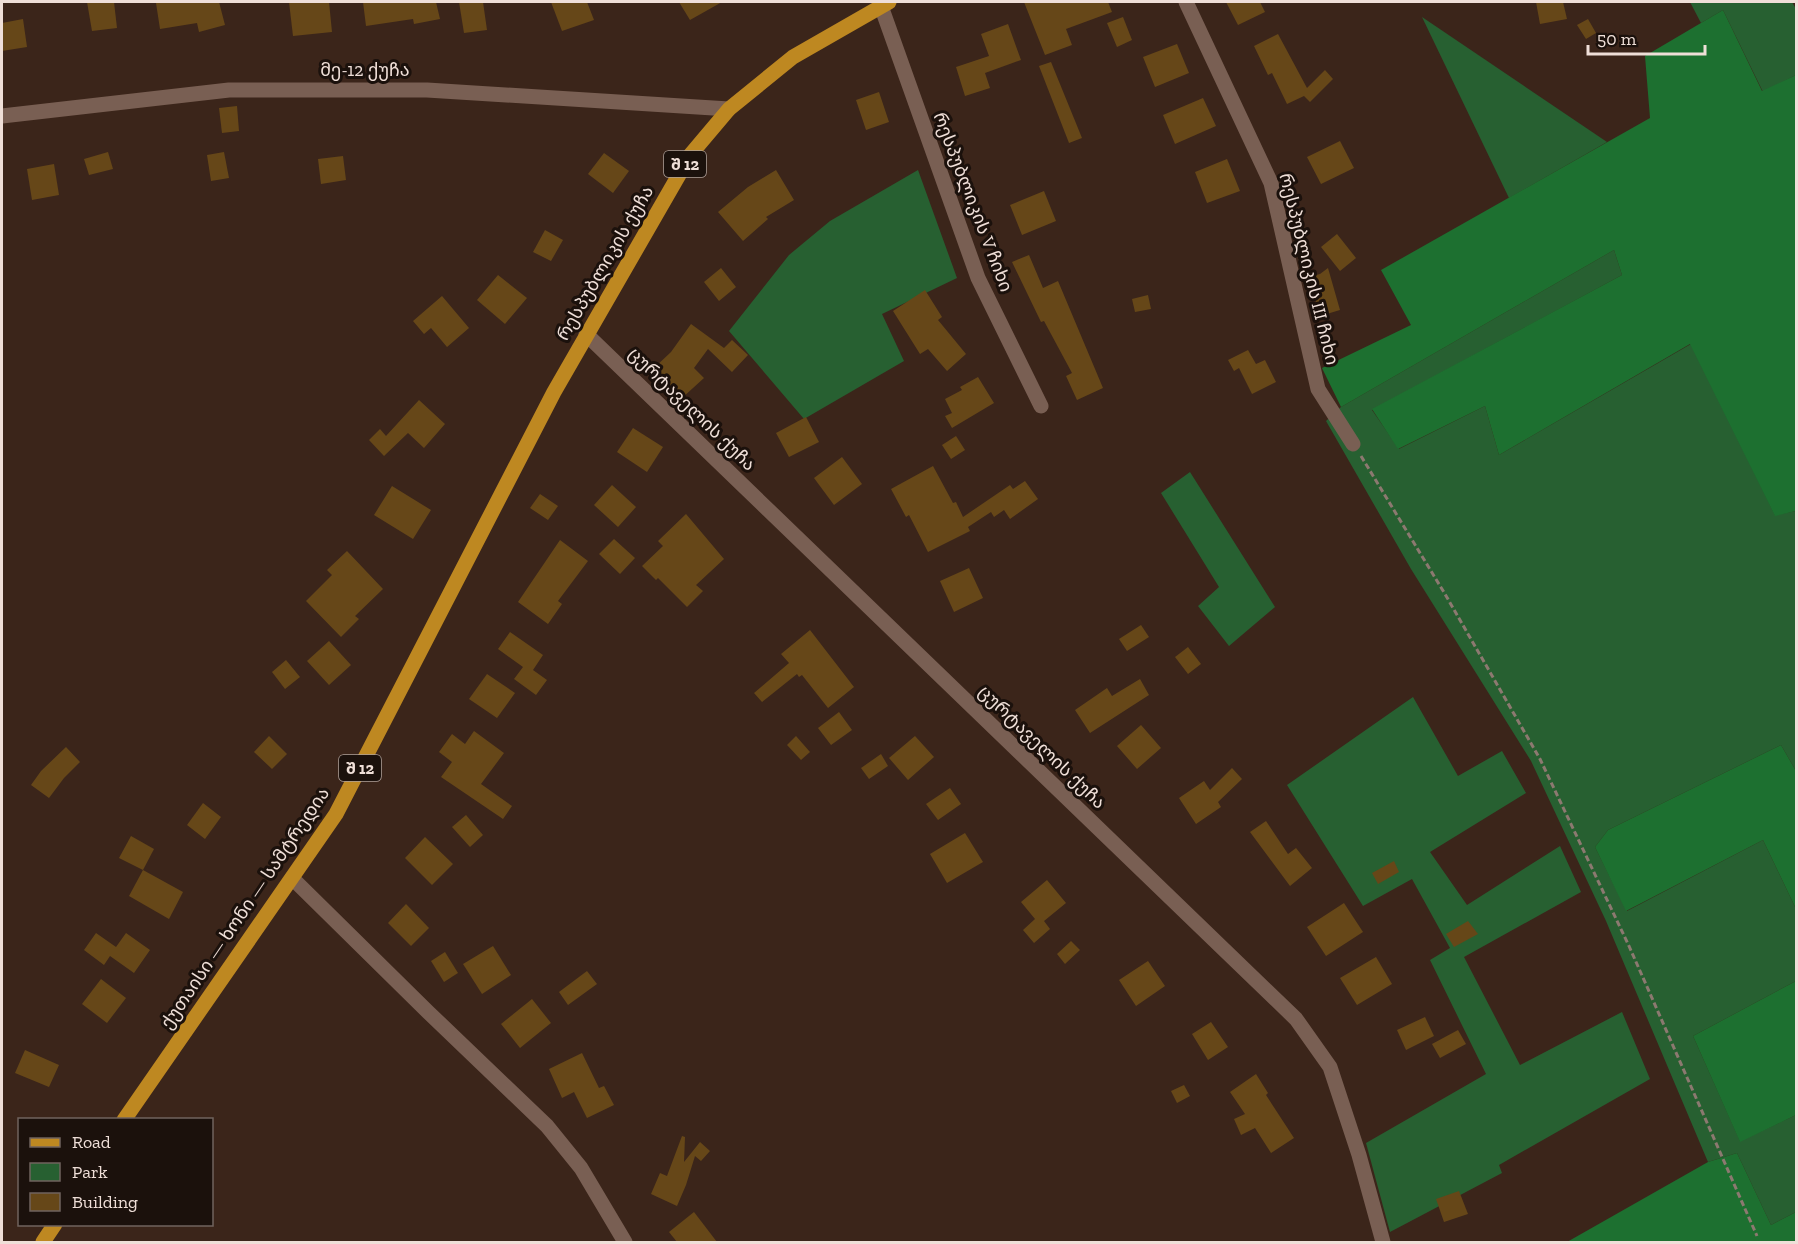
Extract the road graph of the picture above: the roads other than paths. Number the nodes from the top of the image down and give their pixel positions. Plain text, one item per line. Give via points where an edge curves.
1 (1186, 2) edge
2 (885, 4) edge
3 (729, 109) junction
4 (2, 116) edge
5 (586, 334) junction
6 (554, 392) joint
7 (1041, 406) dead end
8 (1353, 444) road end
9 (292, 878) junction
10 (125, 1118) edge
11 (54, 1226) edge
12 (43, 1242) edge
13 (625, 1242) edge
14 (1383, 1242) edge

1 - 8 street, რესპუბლიკის III ჩიხი via 1271,183 1318,389
2 - 3 main road, რესპუბლიკის ქუჩა / შ 12 via 793,57
2 - 7 street, რესპუბლიკის V ჩიხი via 978,278
3 - 4 street, მე-12 ქუჩა via 427,90 229,90
3 - 5 main road, რესპუბლიკის ქუჩა / შ 12 via 691,154
5 - 6 main road, რესპუბლიკის ქუჩა / შ 12
5 - 14 street, ცურტაველის ქუჩა via 1296,1019 1330,1067
6 - 9 main road, ქუთაისი — ხონი — სამტრედია / შ 12 via 336,814
9 - 10 main road, ქუთაისი — ხონი — სამტრედია / შ 12
9 - 13 street via 547,1126 581,1168
11 - 12 main road

